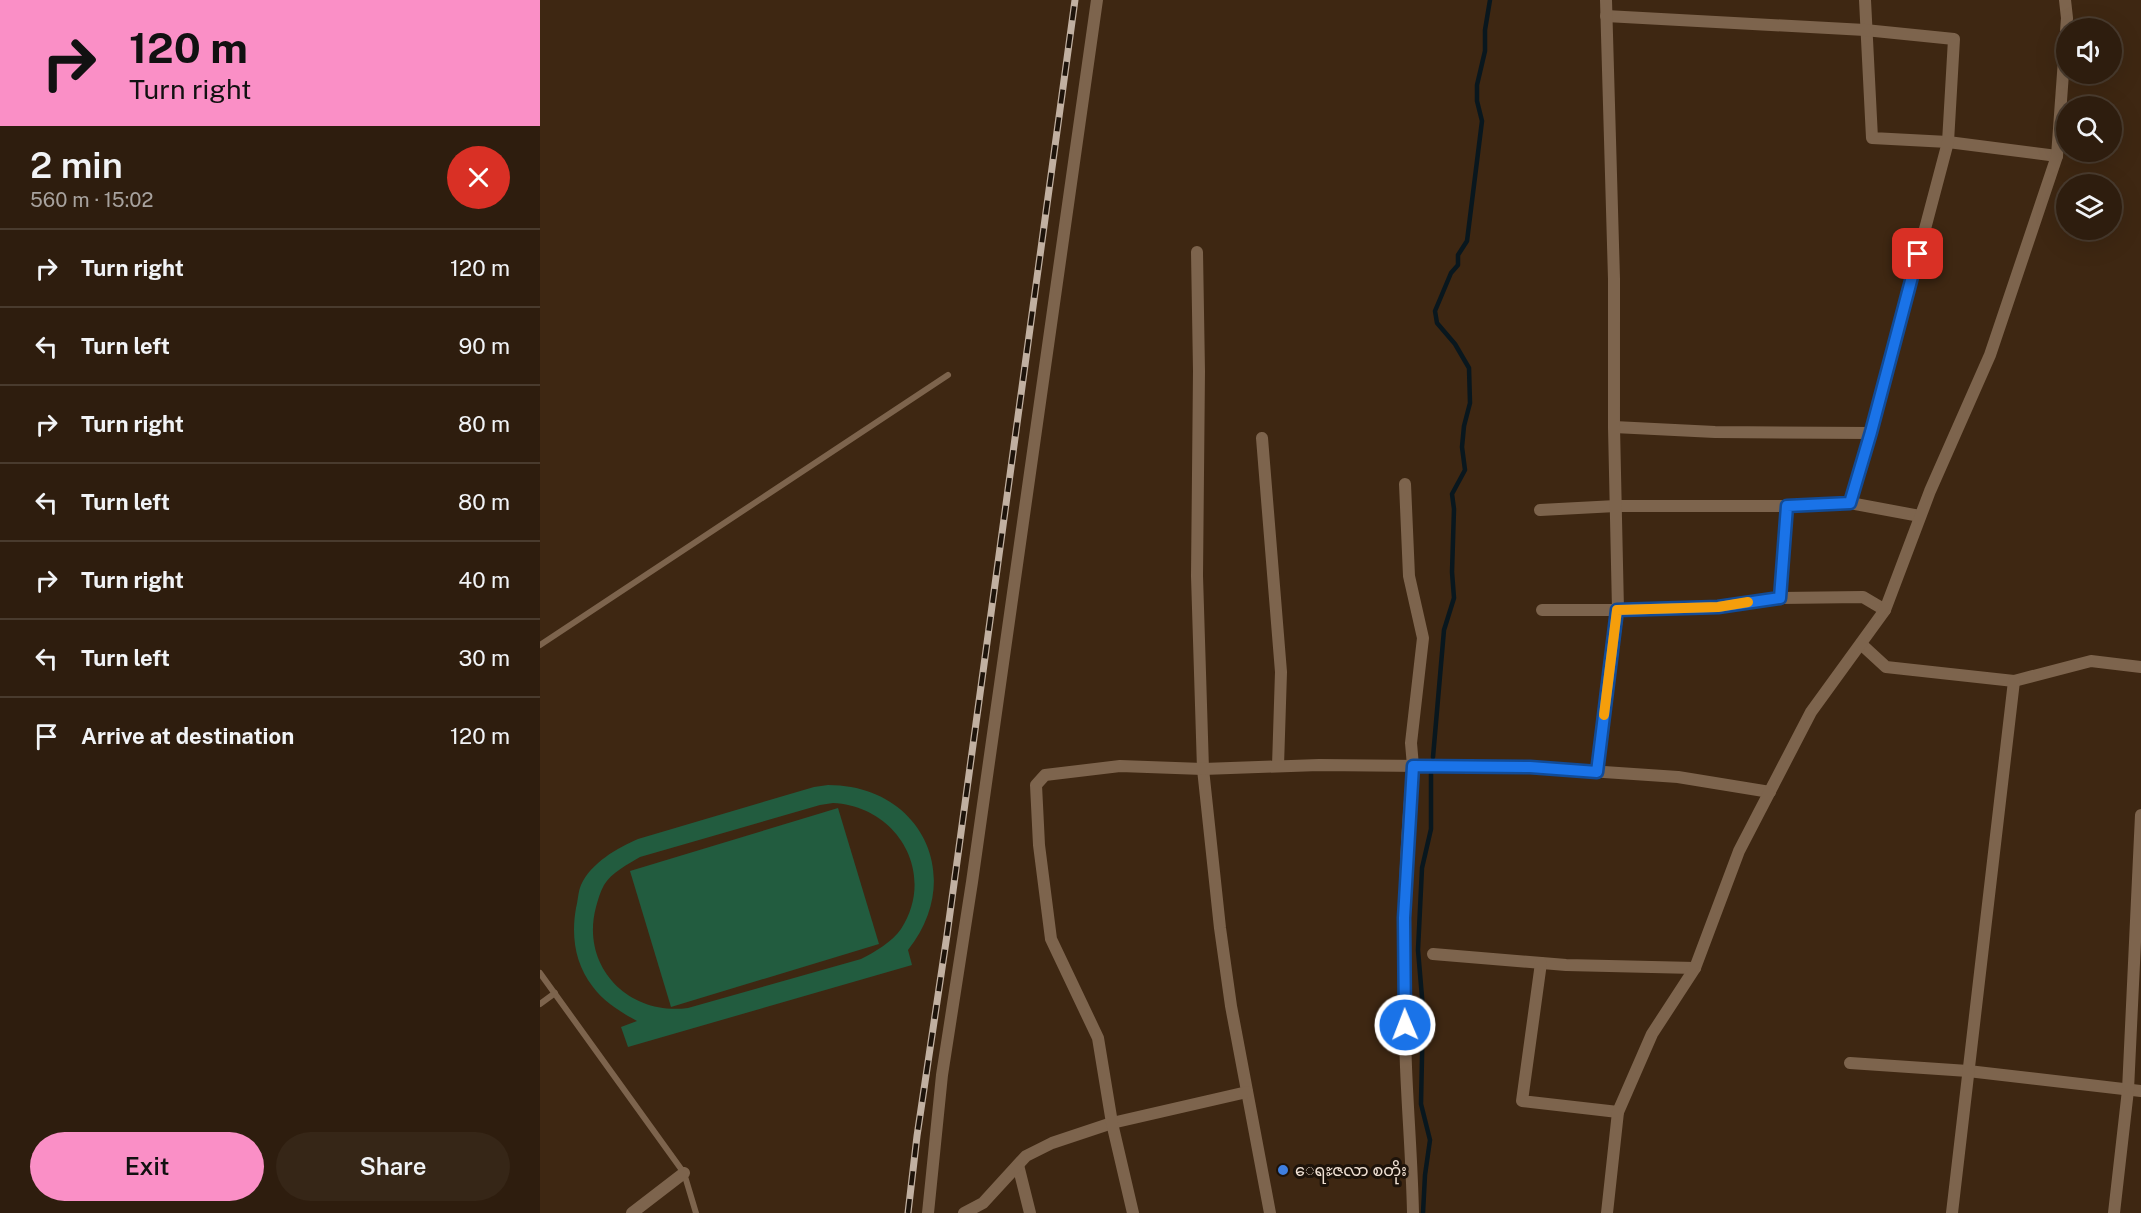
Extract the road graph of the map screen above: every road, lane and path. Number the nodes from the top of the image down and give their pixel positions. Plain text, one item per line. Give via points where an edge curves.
1 (1097, 0) edge
2 (1606, 0) edge
3 (1865, 0) edge
4 (2065, 0) edge
5 (1606, 16) junction
6 (1865, 30) junction
7 (2061, 96) edge
8 (1948, 141) junction
9 (2056, 156) edge
10 (2056, 159) edge
11 (1197, 252) dead end
12 (948, 375) dead end
13 (1614, 427) junction
14 (1871, 432) junction
15 (1262, 438) dead end
16 (1405, 484) dead end
17 (1850, 503) junction
18 (1616, 506) junction
19 (1787, 506) junction
20 (1540, 510) dead end
21 (1920, 516) junction
22 (1780, 598) junction
23 (1542, 610) dead end
24 (1617, 610) junction
25 (1885, 610) junction
26 (1861, 644) junction
27 (540, 645) edge
28 (2141, 667) edge
29 (2014, 681) junction
30 (1278, 766) junction
31 (1413, 766) junction
32 (1203, 769) junction
33 (1597, 772) junction
34 (1770, 792) junction
35 (2141, 815) edge
36 (1433, 954) dead end
37 (1541, 963) junction
38 (1695, 968) junction
39 (540, 973) edge
40 (555, 993) junction
41 (540, 1004) edge
42 (1850, 1063) dead end
43 (1968, 1071) junction
44 (2135, 1091) edge
45 (1247, 1092) junction
46 (1617, 1112) junction
47 (1113, 1123) junction
48 (1018, 1165) junction
49 (684, 1173) junction
50 (632, 1213) edge
51 (696, 1213) edge
52 (927, 1213) edge
53 (964, 1213) edge
54 (1030, 1213) edge
55 (1133, 1213) edge
56 (1270, 1213) edge
57 (1413, 1213) edge
58 (1607, 1213) edge
59 (1952, 1213) edge
60 (2114, 1213) edge

1 - 52 street via 942,1076
2 - 5 street
3 - 6 street
4 - 7 street
5 - 6 street
5 - 13 street
6 - 8 street via 1872,138
6 - 8 street via 1954,39
8 - 9 street
8 - 14 street
10 - 21 street via 1990,355
11 - 32 street via 1197,576
12 - 27 lane
13 - 14 street via 1715,432
13 - 18 street
14 - 17 street
15 - 30 street via 1281,672
16 - 31 street via 1409,576 1423,638 1411,743
17 - 19 street
17 - 21 street
18 - 19 street
18 - 20 street
18 - 24 street
19 - 22 street
21 - 25 street
22 - 24 street via 1718,607
22 - 25 street via 1863,597
23 - 24 street
24 - 33 street
25 - 26 street
26 - 29 street via 1886,667
26 - 34 street via 1811,712
28 - 29 street via 2091,661
29 - 43 street
30 - 31 street
30 - 32 street
31 - 33 street
31 - 57 street via 1404,918
32 - 45 street via 1220,928
32 - 47 street via 1120,766 1045,775 1036,785 1051,939 1098,1038
33 - 34 street via 1678,777
34 - 38 street via 1739,851
35 - 44 street
36 - 37 street
37 - 38 street
37 - 46 street via 1522,1101
38 - 46 street via 1652,1034
39 - 40 lane
40 - 41 lane
40 - 49 lane
42 - 43 street
43 - 44 street
43 - 59 street
44 - 60 street
45 - 47 street
45 - 56 street
46 - 58 street
47 - 48 street via 1052,1143 1026,1156
47 - 55 street
48 - 53 street via 983,1203
48 - 54 street
49 - 50 street
49 - 51 lane

